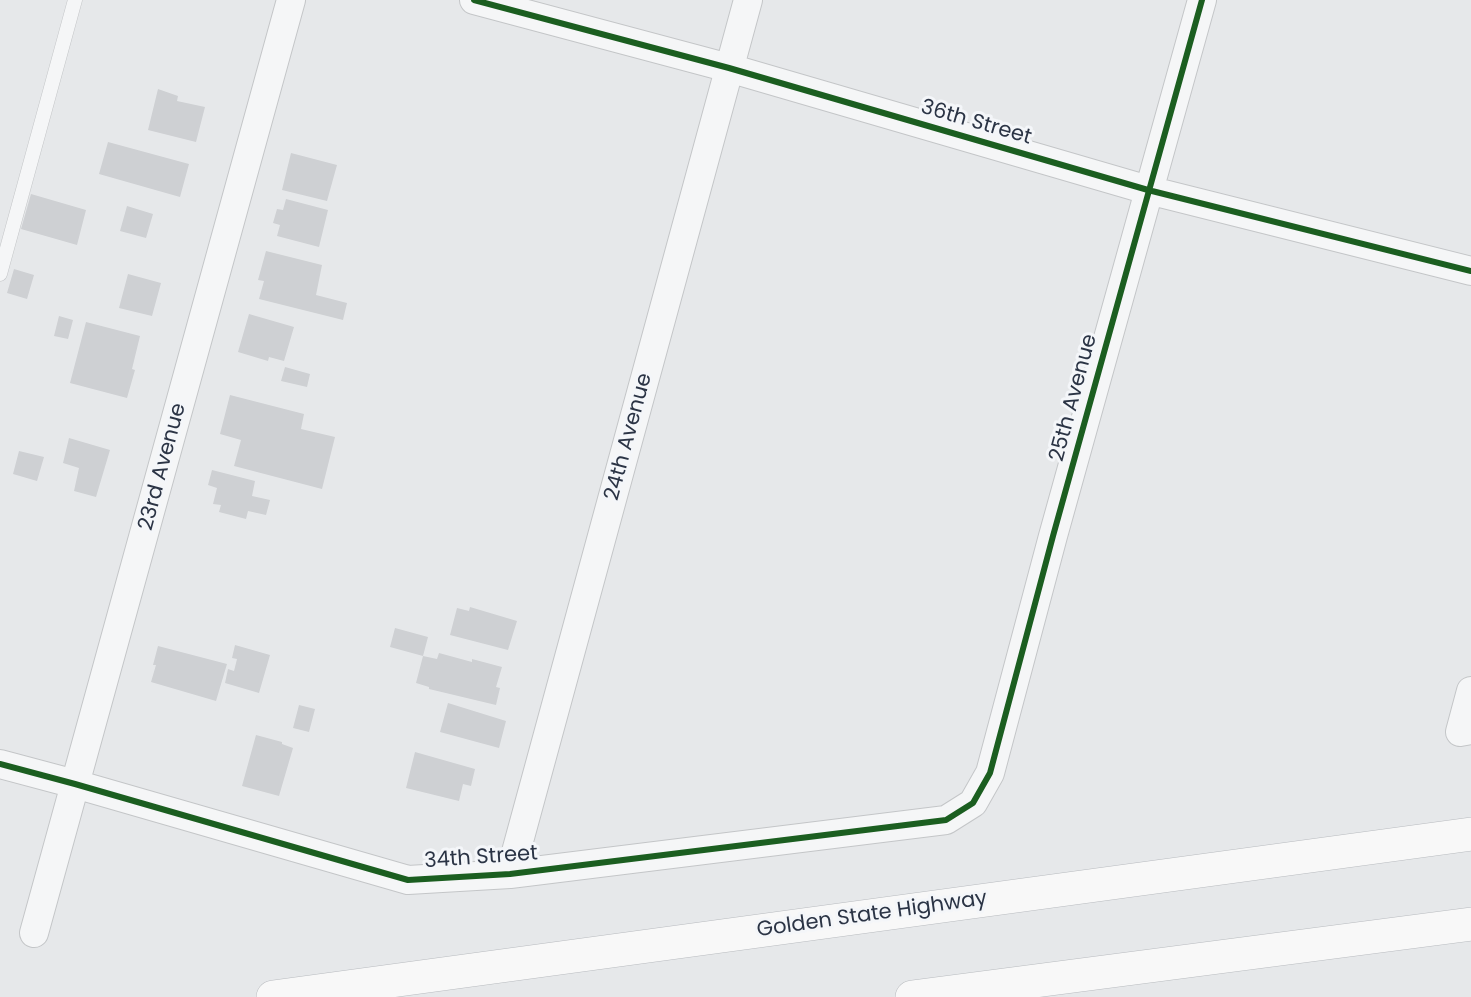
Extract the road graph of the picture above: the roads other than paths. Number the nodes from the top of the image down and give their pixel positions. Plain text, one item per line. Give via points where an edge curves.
1 (75, 0) edge
2 (291, 0) edge
3 (474, 0) edge
4 (748, 0) edge
5 (1202, 0) edge
6 (729, 69) junction
7 (1148, 190) junction
8 (1471, 271) edge
9 (0, 274) edge
10 (1471, 691) edge
11 (1466, 731) edge
12 (0, 764) edge
13 (75, 784) junction
14 (973, 803) joint
15 (1471, 834) edge
16 (510, 874) junction
17 (1471, 924) edge
18 (34, 933) dead end
19 (273, 997) edge
20 (912, 997) edge

1 - 9 lane
2 - 13 street, 23rd Avenue
3 - 6 street, 36th Street
4 - 6 street, 24th Avenue
5 - 7 street, 25th Avenue
6 - 7 street, 36th Street
6 - 16 street, 24th Avenue
7 - 8 street, 36th Street
7 - 14 street, 25th Avenue via 990,773
10 - 11 street
12 - 13 street, 34th Street
13 - 16 street, 34th Street via 408,880
13 - 18 street, 23rd Avenue
14 - 16 street, 34th Street via 946,820
15 - 19 highway, Golden State Highway
17 - 20 highway

